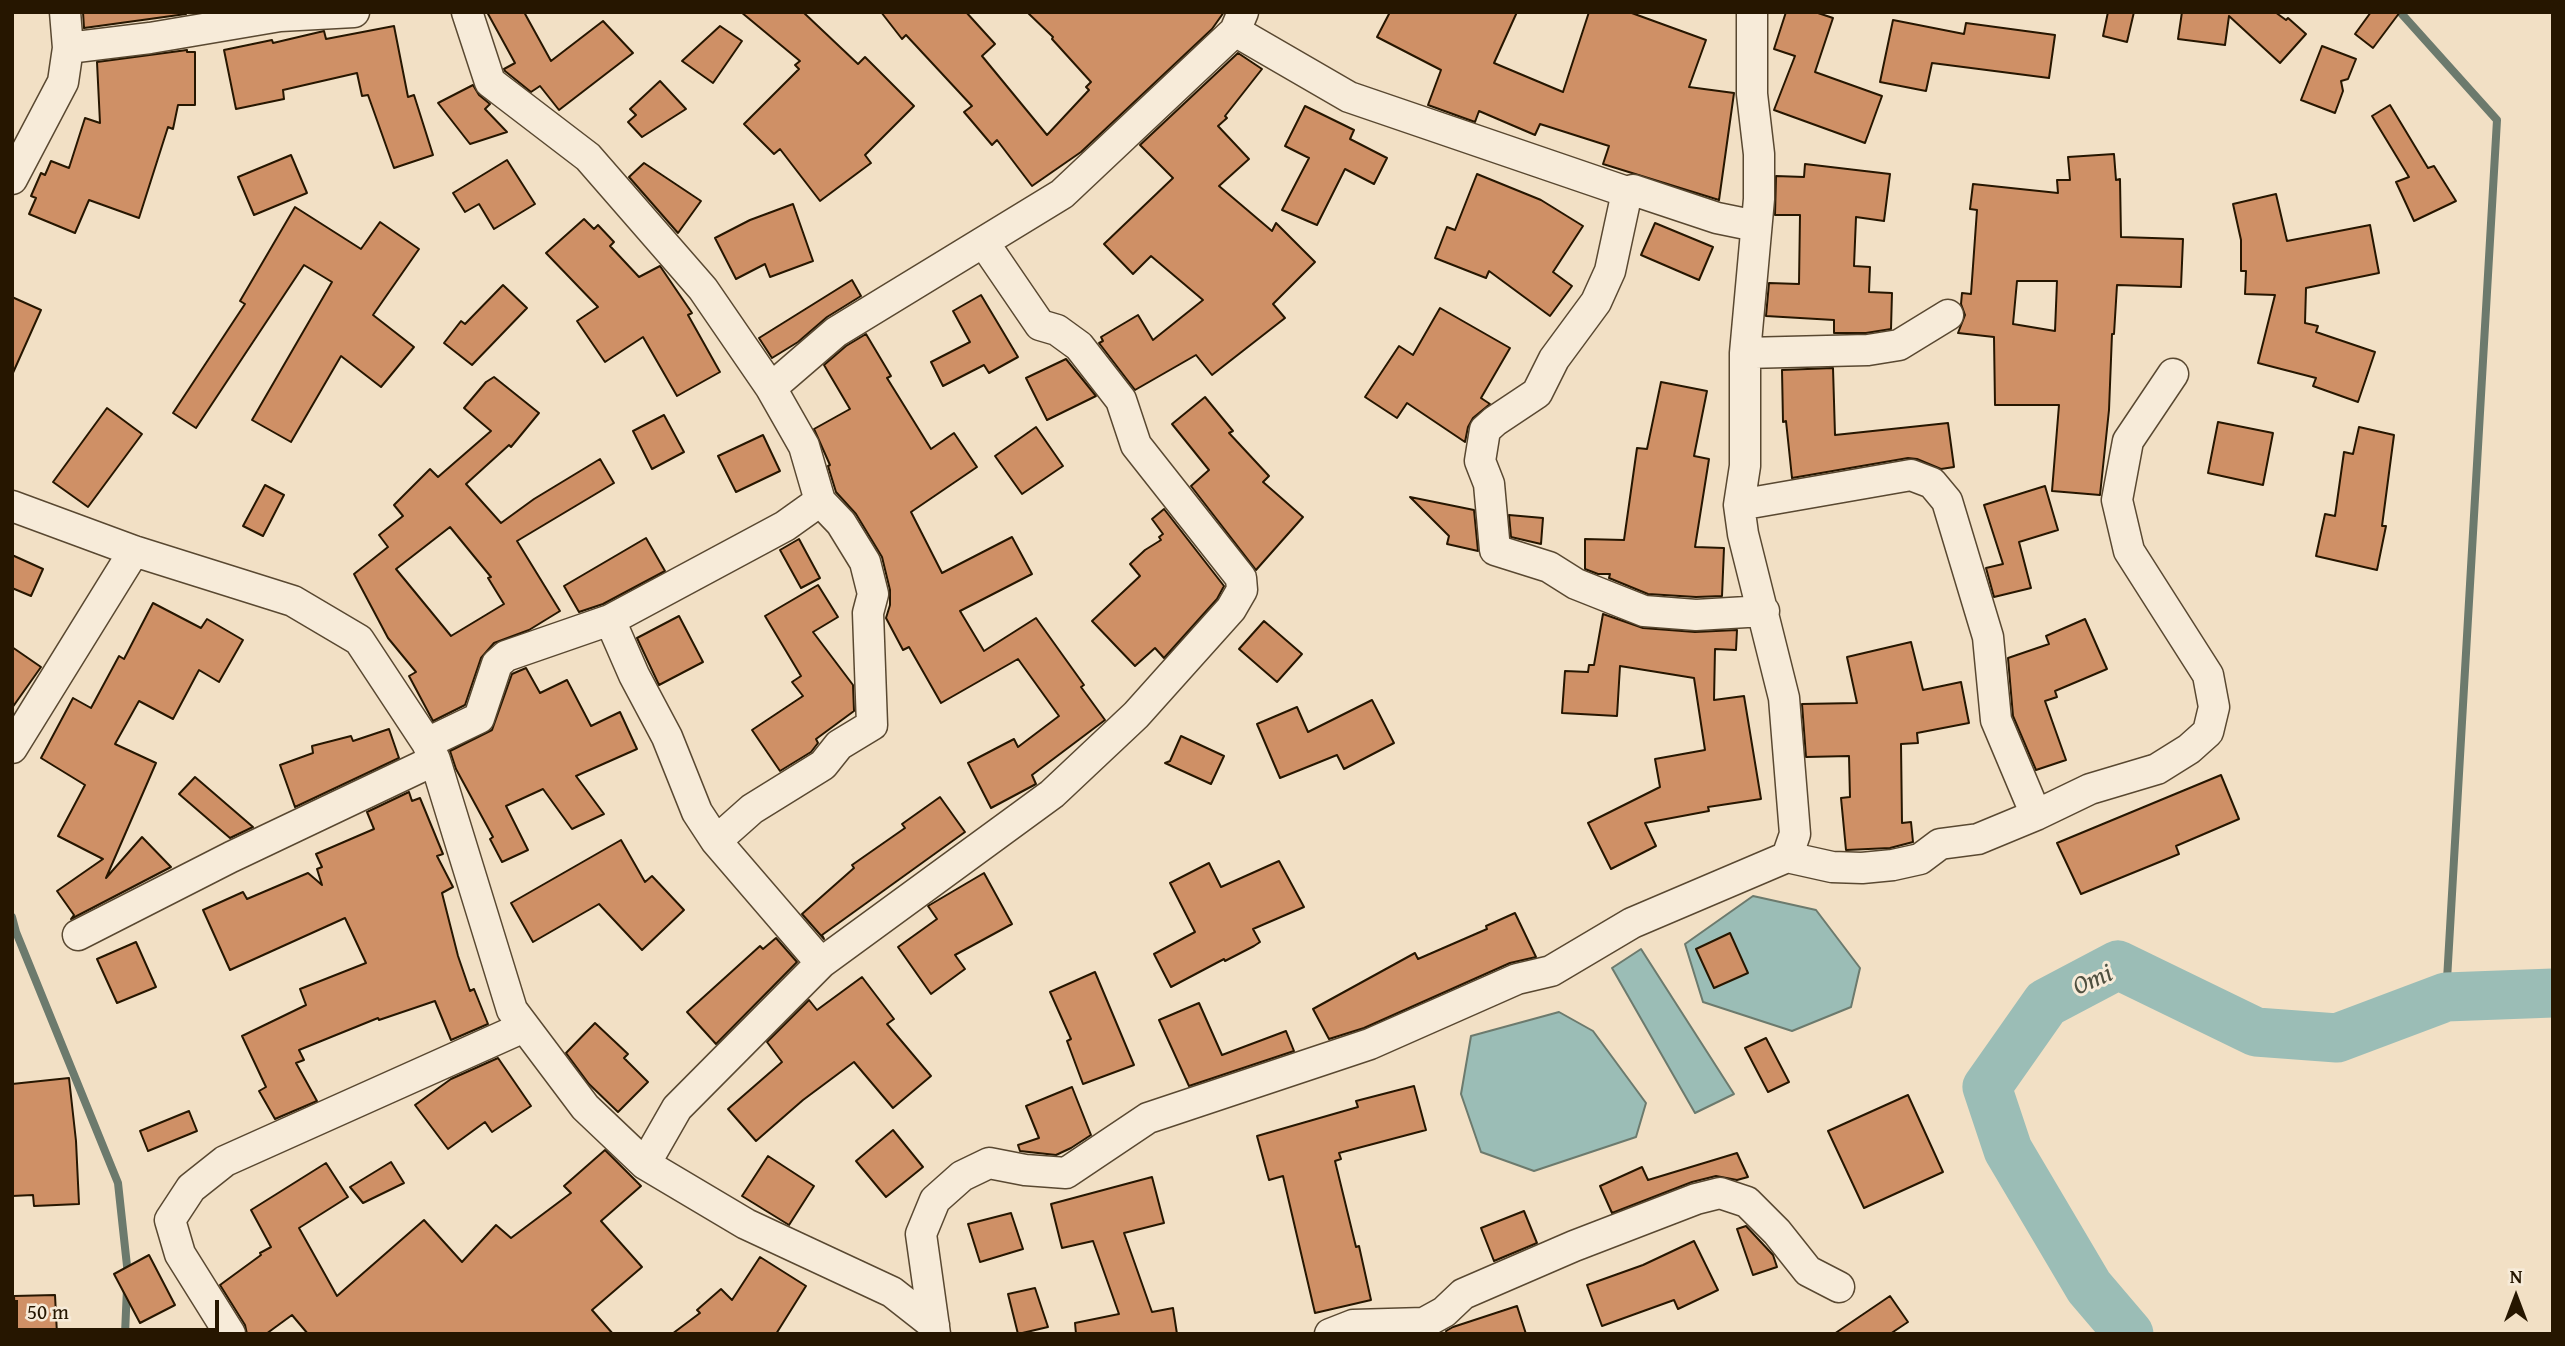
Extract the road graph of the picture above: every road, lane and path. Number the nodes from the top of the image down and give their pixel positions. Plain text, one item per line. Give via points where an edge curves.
1 (65, 12) edge
2 (354, 12) edge
3 (467, 12) edge
4 (1752, 12) edge
5 (1239, 22) edge
6 (68, 48) junction
7 (12, 179) edge
8 (1627, 192) junction
9 (1756, 226) junction
10 (984, 243) junction
11 (1948, 315) dead end
12 (1745, 353) junction
13 (2173, 374) dead end
14 (771, 388) junction
15 (820, 501) junction
16 (1739, 505) junction
17 (12, 506) edge
18 (134, 551) junction
19 (1763, 611) junction
20 (610, 620) junction
21 (12, 748) edge
22 (431, 752) junction
23 (2036, 815) junction
24 (716, 841) junction
25 (1787, 857) junction
26 (78, 935) dead end
27 (821, 963) junction
28 (524, 1027) junction
29 (645, 1164) junction
30 (1839, 1287) dead end
31 (934, 1329) edge
32 (230, 1334) edge
33 (1330, 1334) edge

1 - 6 street
2 - 6 street via 280,16
3 - 14 street via 490,82 588,157 703,289
4 - 9 street via 1752,94 1759,154
5 - 8 street via 1349,97
5 - 10 street via 1062,194
6 - 7 street via 64,82
8 - 9 street
8 - 19 street via 1610,271 1596,302 1537,393 1485,430 1480,461 1489,484 1495,550 1549,567 1576,584 1644,611 1696,615
9 - 12 street
10 - 14 street via 836,332
10 - 27 street via 1040,325 1057,330 1079,346 1121,400 1136,445 1241,578 1242,590 1231,609 1136,715 1052,794
11 - 12 street via 1899,345
12 - 16 street via 1745,466
13 - 23 street via 2128,441 2117,500 2129,551 2208,676 2214,707 2208,732 2157,769 2091,789
14 - 15 street via 804,446
15 - 20 street via 785,526
15 - 24 street via 841,523 865,562 873,594 868,613 872,725 839,745 823,765 752,809
16 - 19 street
16 - 23 street via 1911,475 1932,483 1947,502 1987,637 1996,720
17 - 18 street
18 - 21 street
18 - 22 street via 293,600 359,640
19 - 25 street via 1784,698 1795,834
20 - 22 street via 506,656 497,664 479,718
20 - 24 street via 667,737 697,812
22 - 26 street
22 - 28 street via 512,1010
23 - 25 street via 1978,839 1940,844 1920,859 1893,865 1832,867
24 - 27 street
25 - 31 street via 1632,923 1551,971 1517,979 1370,1044 1148,1118 1066,1173 989,1163 962,1175 936,1200 921,1234
27 - 29 street via 677,1108
28 - 29 street via 585,1107
28 - 32 street via 225,1161 191,1188 170,1220 180,1254
29 - 31 street via 746,1224 892,1292
30 - 33 street via 1808,1271 1747,1202 1720,1193 1574,1246 1463,1294 1424,1323 1353,1325

